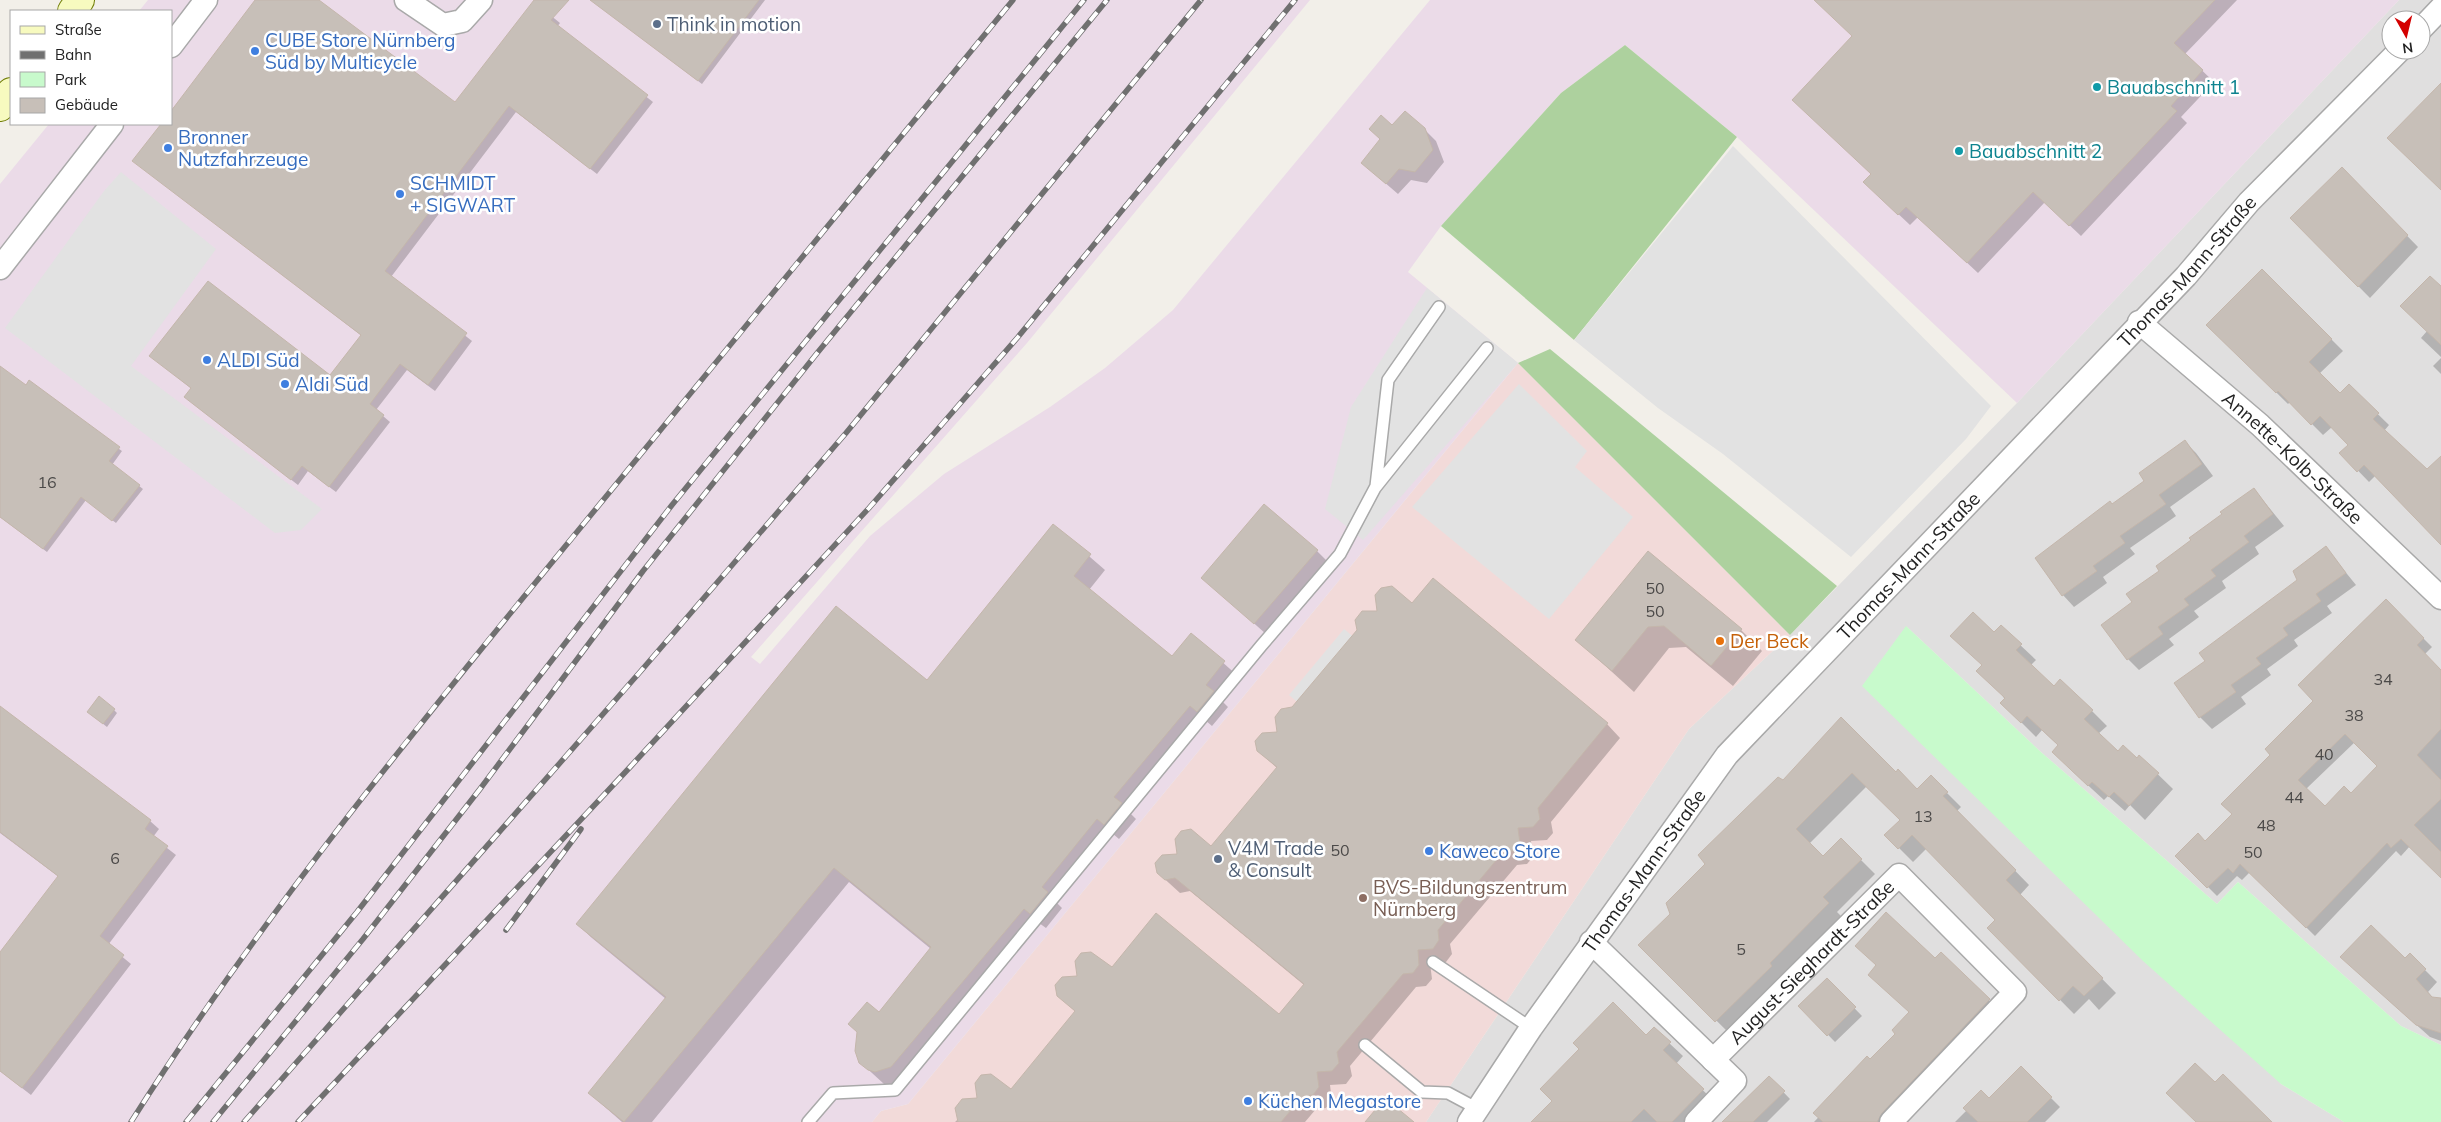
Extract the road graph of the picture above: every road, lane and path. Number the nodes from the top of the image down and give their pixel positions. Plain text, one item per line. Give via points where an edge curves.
1 (206, 0) edge
2 (406, 0) edge
3 (481, 0) edge
4 (2441, 8) edge
5 (2431, 18) edge
6 (172, 45) edge
7 (2390, 60) edge
8 (10, 93) edge
9 (0, 107) edge
10 (111, 125) edge
11 (0, 268) edge
12 (1439, 307) dead end
13 (2139, 322) junction
14 (1486, 348) dead end
15 (1375, 488) junction
16 (2441, 598) edge
17 (1591, 942) junction
18 (1434, 962) dead end
19 (1530, 1028) junction
20 (1365, 1045) dead end
21 (1713, 1060) junction
22 (1474, 1116) edge
23 (808, 1122) edge
24 (1696, 1122) edge
25 (1891, 1122) edge

1 - 6 street
2 - 3 street via 443,24 462,21
4 - 5 street
7 - 13 street, Thomas-Mann-Straße via 2248,202 2186,276
8 - 9 main road
10 - 11 street
12 - 15 lane via 1388,380
13 - 16 street, Annette-Kolb-Straße via 2260,425
13 - 17 street, Thomas-Mann-Straße via 1727,755
14 - 15 lane
15 - 23 lane via 1340,554 895,1090 833,1093
17 - 19 street, Thomas-Mann-Straße
17 - 21 street, August-Sieghardt-Straße
18 - 19 lane
19 - 22 street, Thomas-Mann-Straße
20 - 22 lane via 1422,1092 1448,1093
21 - 24 street, August-Sieghardt-Straße via 1735,1081
21 - 25 street, August-Sieghardt-Straße via 1899,875 2015,992

